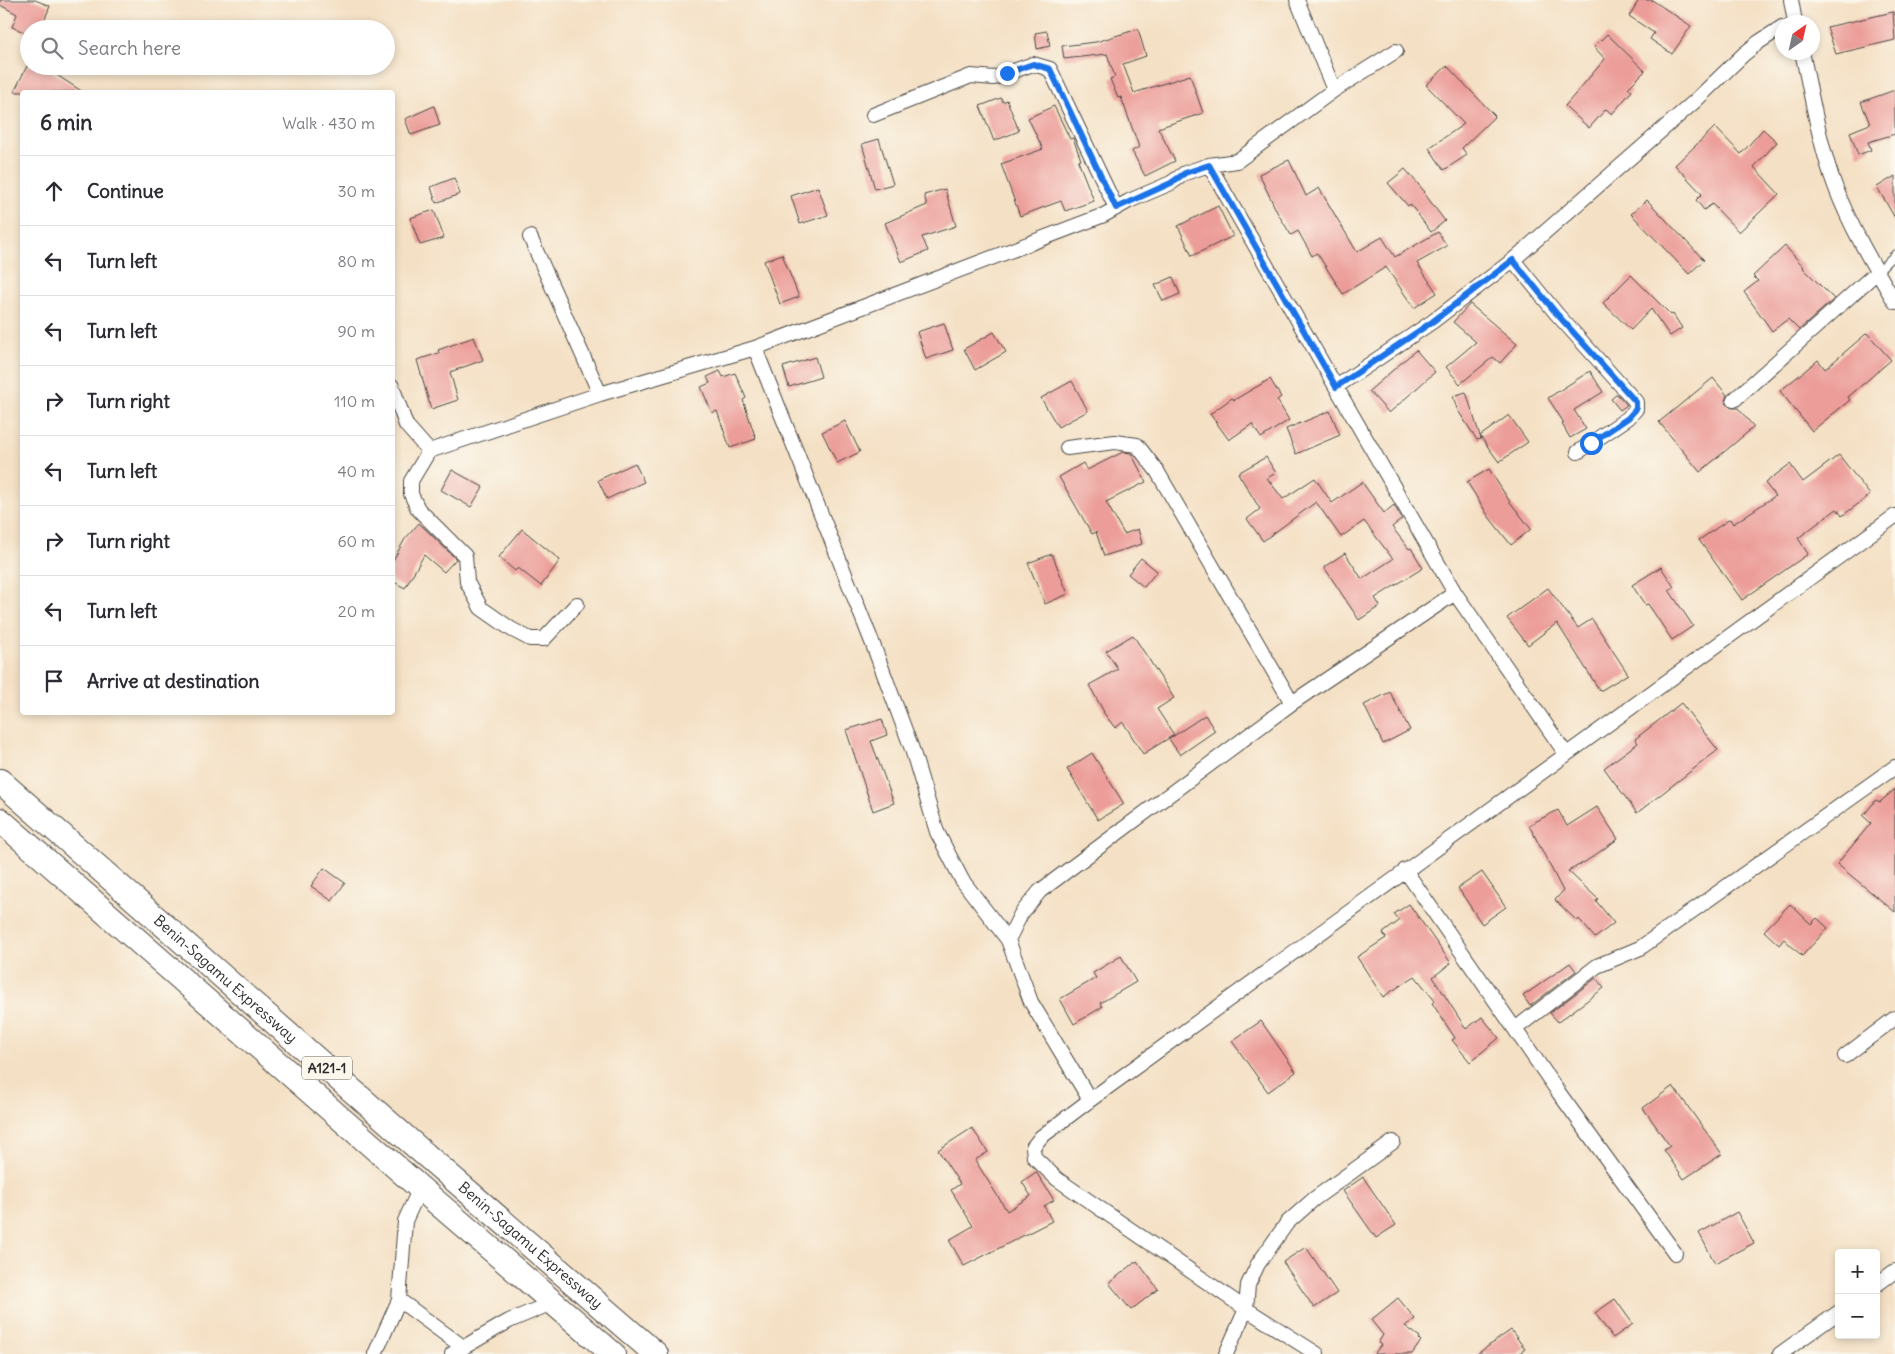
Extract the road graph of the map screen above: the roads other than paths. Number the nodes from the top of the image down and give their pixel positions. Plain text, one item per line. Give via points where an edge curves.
1 (1297, 0) edge
2 (1789, 14) edge
3 (1396, 50) dead end
4 (1804, 60) edge
5 (1334, 90) junction
6 (872, 115) dead end
7 (1209, 165) junction
8 (1116, 208) junction
9 (530, 237) dead end
10 (1895, 254) edge
11 (1513, 260) junction
12 (1877, 272) junction
13 (1894, 297) edge
14 (755, 348) junction
15 (1336, 387) junction
16 (395, 394) edge
17 (600, 394) junction
18 (1734, 400) dead end
19 (1067, 448) dead end
20 (429, 451) junction
21 (1578, 452) dead end
22 (1895, 516) edge
23 (1455, 593) junction
24 (577, 604) dead end
25 (1292, 703) junction
26 (1566, 754) junction
27 (1895, 767) edge
28 (0, 781) edge
29 (0, 820) edge
30 (1405, 870) junction
31 (1008, 940) junction
32 (1895, 1018) edge
33 (1515, 1029) junction
34 (1845, 1056) dead end
35 (1090, 1100) junction
36 (1393, 1142) dead end
37 (420, 1188) junction
38 (1675, 1253) dead end
39 (1895, 1271) edge
40 (1880, 1282) edge
41 (399, 1300) junction
42 (554, 1302) junction
43 (1246, 1309) junction
44 (1835, 1315) edge
45 (457, 1350) edge
46 (375, 1354) edge
47 (613, 1354) edge
48 (656, 1354) edge
49 (1226, 1354) edge
50 (1317, 1354) edge
51 (1780, 1354) edge

1 - 5 street
2 - 11 street
3 - 5 street
4 - 12 street via 1835,186
5 - 7 street via 1237,161
6 - 8 street via 971,76 994,78 1033,64 1050,69
7 - 8 street via 1185,173 1171,183
7 - 15 street
8 - 14 street
9 - 17 street
10 - 12 lane
11 - 15 street via 1432,322
11 - 21 street via 1636,402 1636,409 1628,418
12 - 13 street
12 - 18 street
14 - 17 street
14 - 31 street via 876,651 912,749 937,832 962,880
15 - 23 street
16 - 20 street via 406,425
17 - 20 street
19 - 25 street via 1115,442 1137,445 1157,470
20 - 24 street via 410,481 411,494 418,509 465,556 467,582 481,608 530,639 544,639
22 - 26 street
23 - 25 street
23 - 26 street
25 - 31 street via 1040,891 1021,914
26 - 30 street
27 - 33 street via 1640,948 1597,966
28 - 48 highway, Benin-Sagamu Expressway / A121-1
29 - 37 highway, Benin-Sagamu Expressway / A121-1
30 - 33 street
30 - 35 street
31 - 35 street via 1031,1002
32 - 34 street
33 - 38 street
35 - 43 street via 1041,1137 1032,1147 1034,1157 1057,1179
36 - 43 street via 1314,1199 1287,1223 1258,1264 1248,1285
37 - 41 street via 405,1221
37 - 42 highway, Benin-Sagamu Expressway / A121-1
39 - 40 street
41 - 45 street
41 - 46 street
42 - 45 street via 509,1321
42 - 47 highway, Benin-Sagamu Expressway / A121-1
43 - 49 street
43 - 50 street
44 - 51 street

